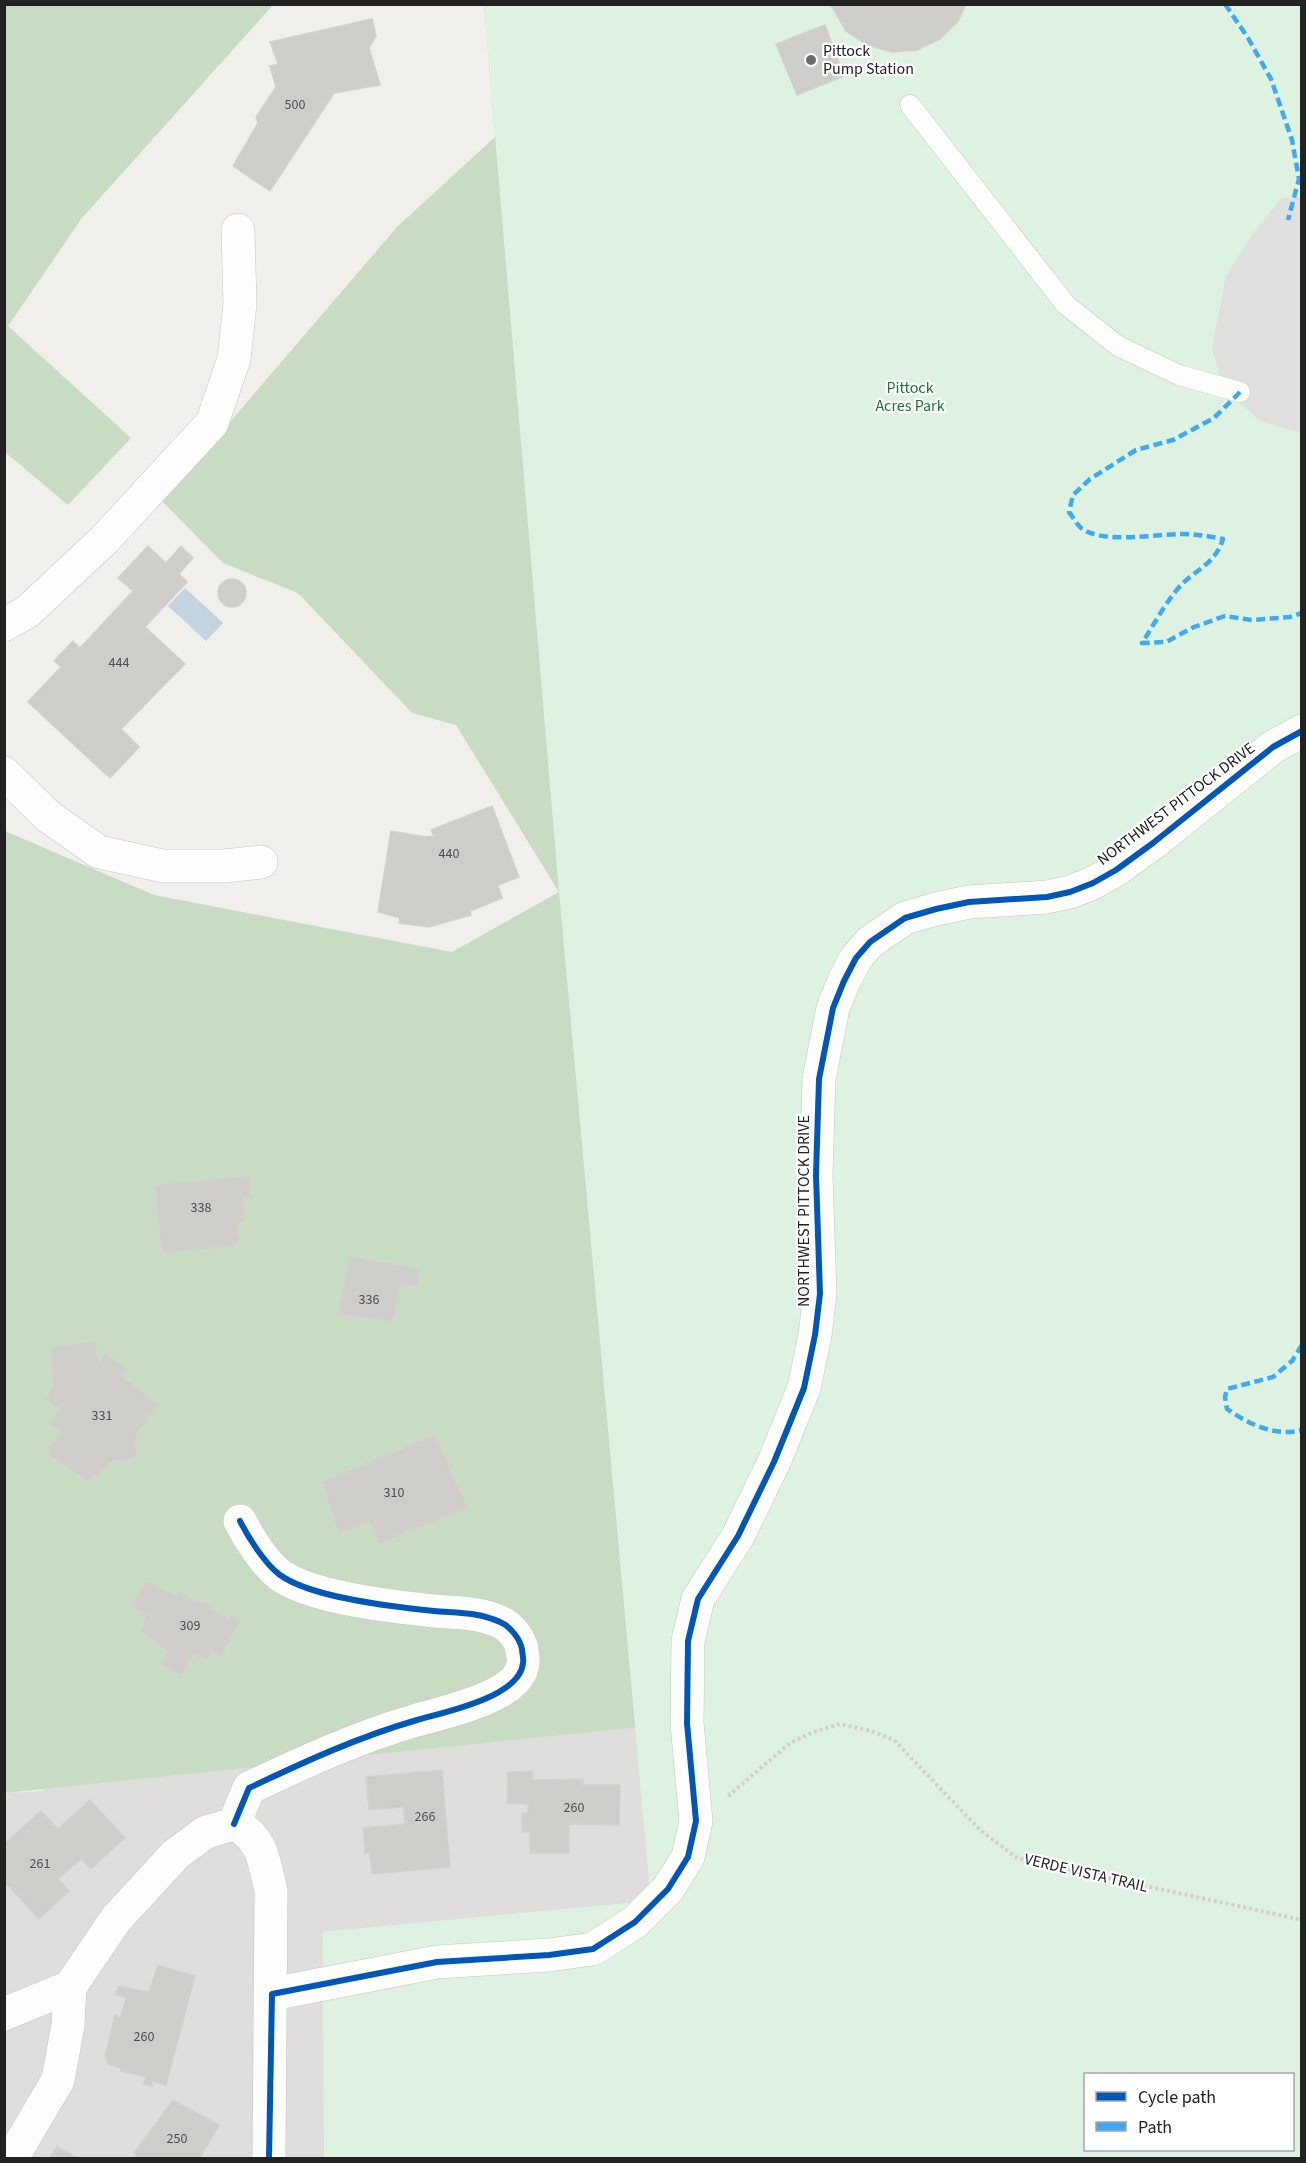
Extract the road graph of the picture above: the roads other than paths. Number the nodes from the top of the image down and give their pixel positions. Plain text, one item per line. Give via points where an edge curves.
1 (910, 105) dead end
2 (238, 230) dead end
3 (1240, 392) dead end
4 (4, 625) edge
5 (1302, 730) edge
6 (4, 773) edge
7 (261, 862) dead end
8 (240, 1521) dead end
9 (234, 1824) junction
10 (70, 1987) junction
11 (272, 1994) junction
12 (4, 2014) edge
13 (12, 2158) edge
14 (269, 2158) edge

1 - 3 lane via 1066,305 1118,346 1179,375
2 - 4 street via 240,304 234,359 212,423 104,540 27,612
5 - 11 street, NORTHWEST PITTOCK DRIVE via 1266,752 1153,843 1093,883 1047,897 969,902 905,918 870,942 856,958 833,1008 819,1079 819,1294 815,1335 806,1379 774,1462 738,1536 698,1599 688,1641 687,1723 696,1821 688,1857 668,1889 635,1922 593,1949 437,1962
6 - 7 street via 49,817 99,852 163,866
8 - 9 street via 251,1541 280,1575 308,1588 397,1608 480,1614 503,1623 521,1642 524,1664 512,1684 478,1702 389,1728 320,1754 249,1788
9 - 10 street via 206,1832 176,1854 116,1919
9 - 11 street via 249,1831 263,1854 271,1891
10 - 12 street
10 - 13 street via 58,2080
11 - 14 street

